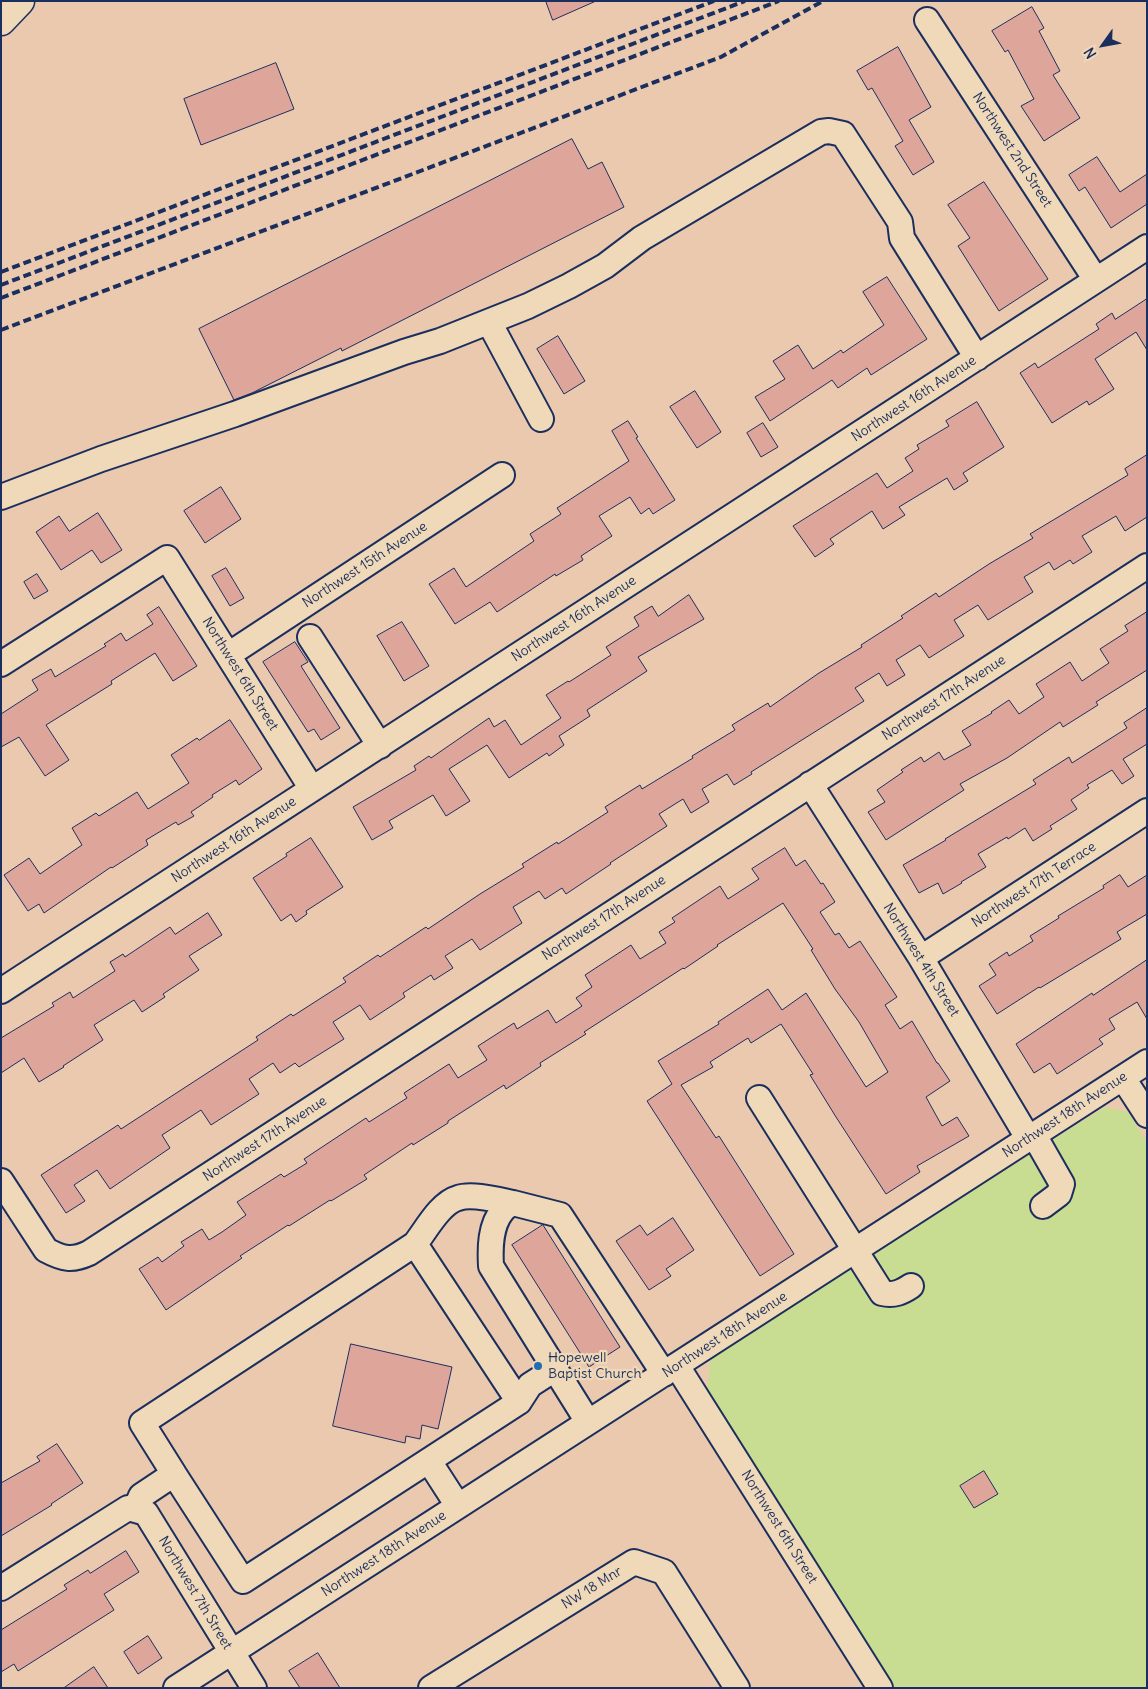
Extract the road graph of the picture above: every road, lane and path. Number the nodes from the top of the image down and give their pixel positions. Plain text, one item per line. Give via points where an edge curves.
1 (20, 1) edge
2 (927, 20) dead end
3 (1, 21) edge
4 (1147, 247) edge
5 (1096, 280) junction
6 (489, 322) junction
7 (976, 358) junction
8 (541, 419) dead end
9 (502, 476) dead end
10 (1, 497) edge
11 (1147, 566) edge
12 (310, 637) dead end
13 (228, 655) junction
14 (1, 664) edge
15 (380, 746) junction
16 (810, 784) junction
17 (312, 790) junction
18 (1147, 811) edge
19 (921, 958) junction
20 (1, 991) edge
21 (1147, 1062) edge
22 (1123, 1078) junction
23 (759, 1098) dead end
24 (1147, 1115) edge
25 (1031, 1136) junction
26 (1, 1181) edge
27 (513, 1202) junction
28 (1043, 1206) dead end
29 (415, 1244) junction
30 (855, 1251) junction
31 (912, 1286) dead end
32 (555, 1369) junction
33 (671, 1370) junction
34 (519, 1402) junction
35 (588, 1422) junction
36 (429, 1461) junction
37 (174, 1474) junction
38 (458, 1506) junction
39 (132, 1509) junction
40 (1, 1588) edge
41 (231, 1652) junction
42 (176, 1688) edge
43 (254, 1688) edge
44 (431, 1688) edge
45 (738, 1688) edge
46 (880, 1688) edge

1 - 3 main road
2 - 5 street, Northwest 2nd Street
4 - 5 street, Northwest 16th Avenue
5 - 7 street, Northwest 16th Avenue
6 - 7 street via 598,270 642,238 829,130 843,134 900,222 902,238
6 - 8 street
6 - 10 street
7 - 15 street, Northwest 16th Avenue
9 - 13 street, Northwest 15th Avenue
11 - 16 street, Northwest 17th Avenue
12 - 15 street
13 - 14 street, Northwest 6th Street via 166,558
13 - 17 street, Northwest 6th Street
15 - 17 street, Northwest 16th Avenue
16 - 19 street, Northwest 4th Street
16 - 26 street, Northwest 17th Avenue via 89,1253 75,1259 58,1257 46,1250
17 - 20 street, Northwest 16th Avenue
18 - 19 street, Northwest 17th Terrace
19 - 25 street, Northwest 4th Street
21 - 22 street, Northwest 18th Avenue
22 - 24 street
22 - 25 street, Northwest 18th Avenue
23 - 30 street
25 - 28 street, Northwest 4th Street via 1062,1184 1060,1194
25 - 30 street, Northwest 18th Avenue
27 - 29 street, Northwest 6th Street via 473,1196 457,1198 436,1215
27 - 32 street via 503,1210 492,1235 492,1266
27 - 33 street, Northwest 6th Street via 560,1215
29 - 34 street
29 - 37 street via 142,1423
30 - 31 street via 882,1293 891,1295
30 - 33 street, Northwest 18th Avenue
32 - 34 street via 530,1385
32 - 35 street
33 - 35 street, Northwest 18th Avenue
33 - 46 street, Northwest 6th Street
34 - 36 street
35 - 38 street, Northwest 18th Avenue
36 - 37 street via 243,1582
36 - 38 street
37 - 39 street via 141,1496
38 - 41 street, Northwest 18th Avenue
39 - 40 street
39 - 41 street, Northwest 7th Street via 146,1513
41 - 42 street, Northwest 18th Avenue
41 - 43 street, Northwest 7th Street
44 - 45 street, NW 18 Mnr via 634,1562 664,1572

